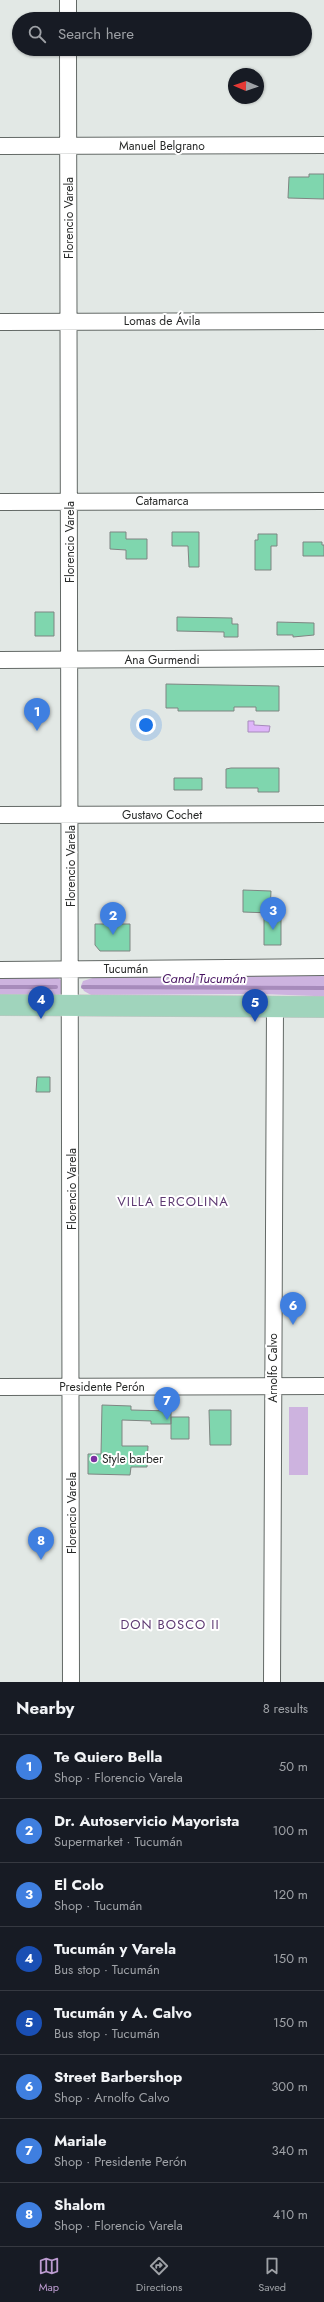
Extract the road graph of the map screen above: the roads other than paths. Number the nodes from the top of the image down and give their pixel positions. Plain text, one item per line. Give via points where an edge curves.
1 (68, 0) edge
2 (68, 12) edge
3 (68, 56) edge
4 (324, 145) edge
5 (0, 146) edge
6 (68, 146) junction
7 (324, 321) edge
8 (0, 322) edge
9 (69, 322) junction
10 (324, 501) edge
11 (0, 502) edge
12 (70, 502) junction
13 (324, 658) edge
14 (0, 660) edge
15 (70, 660) junction
16 (324, 814) edge
17 (0, 815) edge
18 (70, 815) junction
19 (324, 968) edge
20 (71, 969) junction
21 (0, 970) edge
22 (0, 1005) edge
23 (71, 1005) junction
24 (275, 1006) junction
25 (324, 1007) edge
26 (273, 1386) junction
27 (324, 1386) edge
28 (0, 1387) edge
29 (72, 1387) junction
30 (71, 1682) edge
31 (272, 1682) edge

1 - 2 street
3 - 6 street, Florencio Varela
4 - 6 street, Manuel Belgrano
5 - 6 street, Manuel Belgrano
6 - 9 street, Florencio Varela
7 - 9 street, Lomas de Ávila
8 - 9 street, Lomas de Ávila
9 - 12 street, Florencio Varela
10 - 12 street, Catamarca
11 - 12 street, Catamarca
12 - 15 street, Florencio Varela
13 - 15 street, Ana Gurmendi
14 - 15 street, Ana Gurmendi
15 - 18 street, Florencio Varela
16 - 18 street, Gustavo Cochet
17 - 18 street, Gustavo Cochet
18 - 20 street, Florencio Varela
19 - 20 street, Tucumán
20 - 21 street, Tucumán
20 - 23 street, Florencio Varela
22 - 23 main road
23 - 24 main road
23 - 29 street, Florencio Varela
24 - 25 main road
24 - 26 street, Arnolfo Calvo
26 - 27 street, Presidente Perón
26 - 29 street, Presidente Perón
26 - 31 street, Arnolfo Calvo
28 - 29 street, Presidente Perón
29 - 30 street, Florencio Varela

